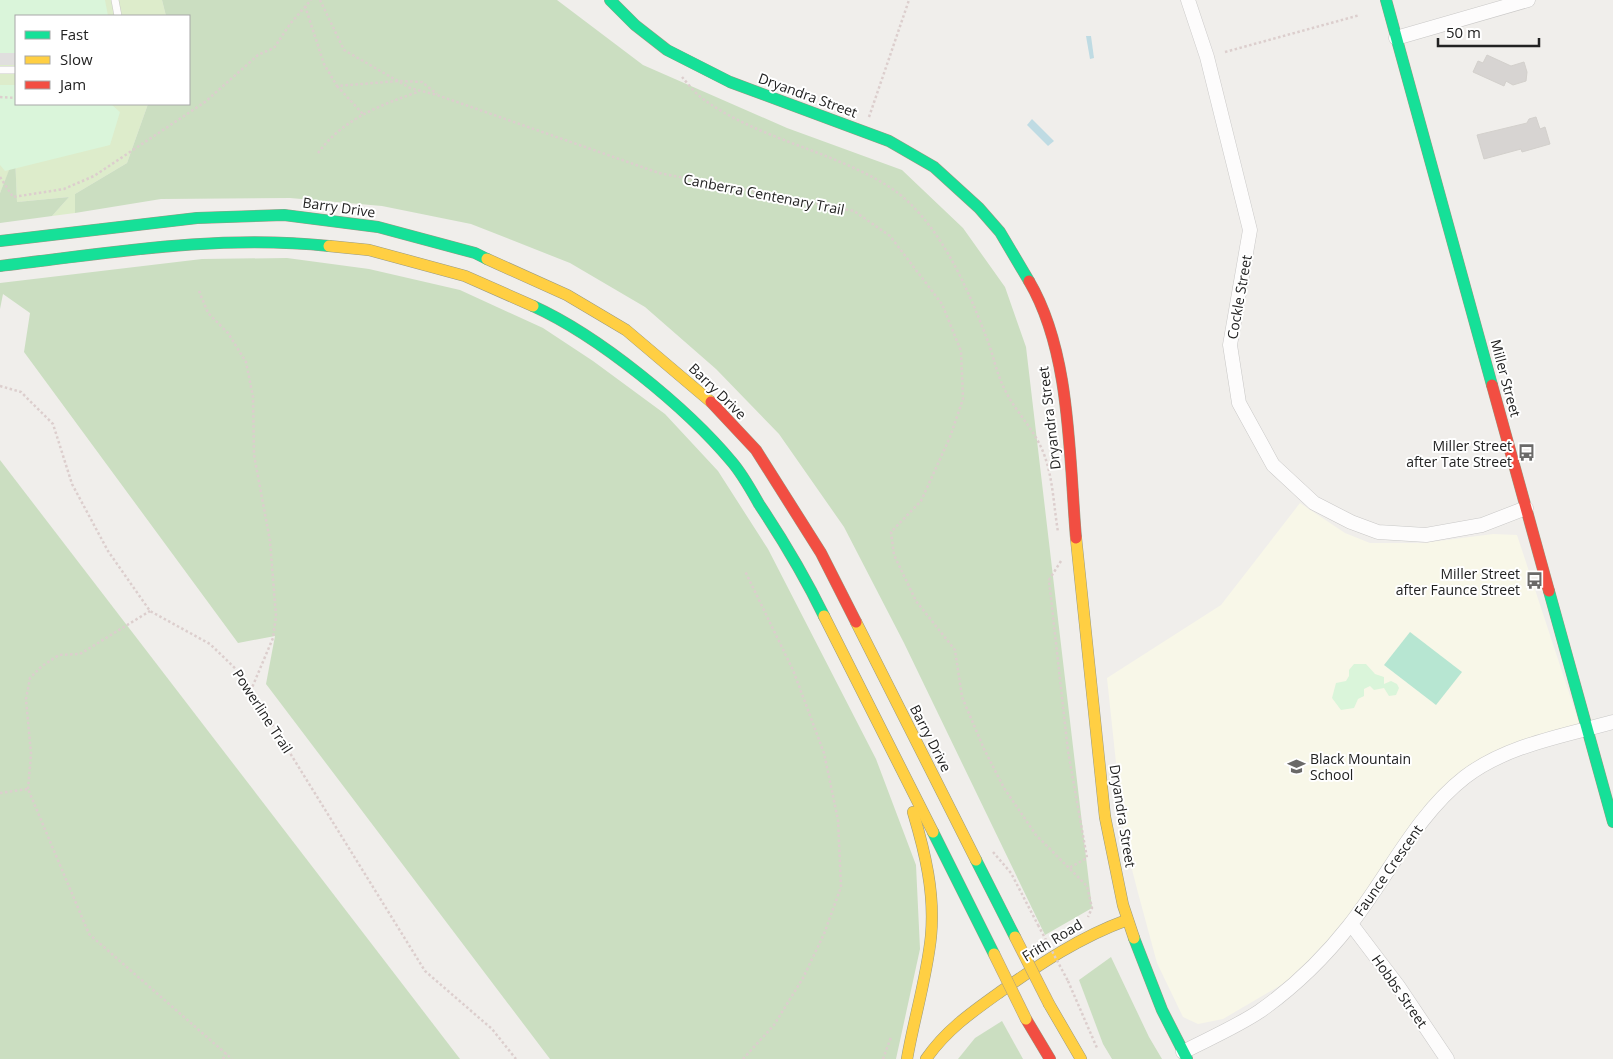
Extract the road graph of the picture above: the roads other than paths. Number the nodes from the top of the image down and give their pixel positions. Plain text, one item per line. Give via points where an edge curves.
1 (115, 0) edge
2 (610, 0) edge
3 (1188, 0) edge
4 (1386, 0) edge
5 (1528, 0) edge
6 (118, 15) edge
7 (1396, 38) junction
8 (0, 70) edge
9 (15, 70) edge
10 (0, 241) edge
11 (0, 266) edge
12 (1526, 508) junction
13 (1613, 722) edge
14 (1587, 729) junction
15 (896, 755) junction
16 (1613, 822) edge
17 (1128, 920) junction
18 (1351, 924) junction
19 (996, 995) junction
20 (1185, 1056) edge
21 (907, 1059) edge
22 (926, 1059) edge
23 (940, 1059) edge
24 (1050, 1059) edge
25 (1081, 1059) edge
26 (1447, 1059) edge

1 - 6 lane
2 - 17 main road, Dryandra Street via 667,50 730,82 889,140 934,168 980,208 1000,232 1042,303 1064,395 1105,817
3 - 12 street, Cockle Street via 1206,57 1250,230 1230,345 1239,403 1273,465 1314,503 1378,532 1426,535 1482,525
4 - 7 main road, Miller Street
5 - 7 street
7 - 12 main road, Miller Street
8 - 9 lane
10 - 25 main road, Barry Drive, bridge via 207,217 284,215 378,228 475,253 567,295 626,330 704,394 756,450 821,553 1048,1004
11 - 15 main road via 199,242 284,240 369,250 465,276 547,313 602,348 675,403 733,463 800,566
12 - 14 main road, Miller Street
13 - 14 street, Faunce Crescent
14 - 16 main road, Miller Street
14 - 18 street, Faunce Crescent via 1537,742 1493,761 1465,778 1430,811
15 - 21 main road via 924,852 932,917 928,956
15 - 24 main road, bridge via 1026,1019
17 - 19 main road, Frith Road via 1070,944
17 - 20 main road, Dryandra Street via 1152,987
18 - 20 street, Faunce Crescent via 1296,984 1258,1012
18 - 26 street, Hobbs Street
19 - 22 main road, Frith Road via 953,1025
19 - 23 main road, Frith Road

